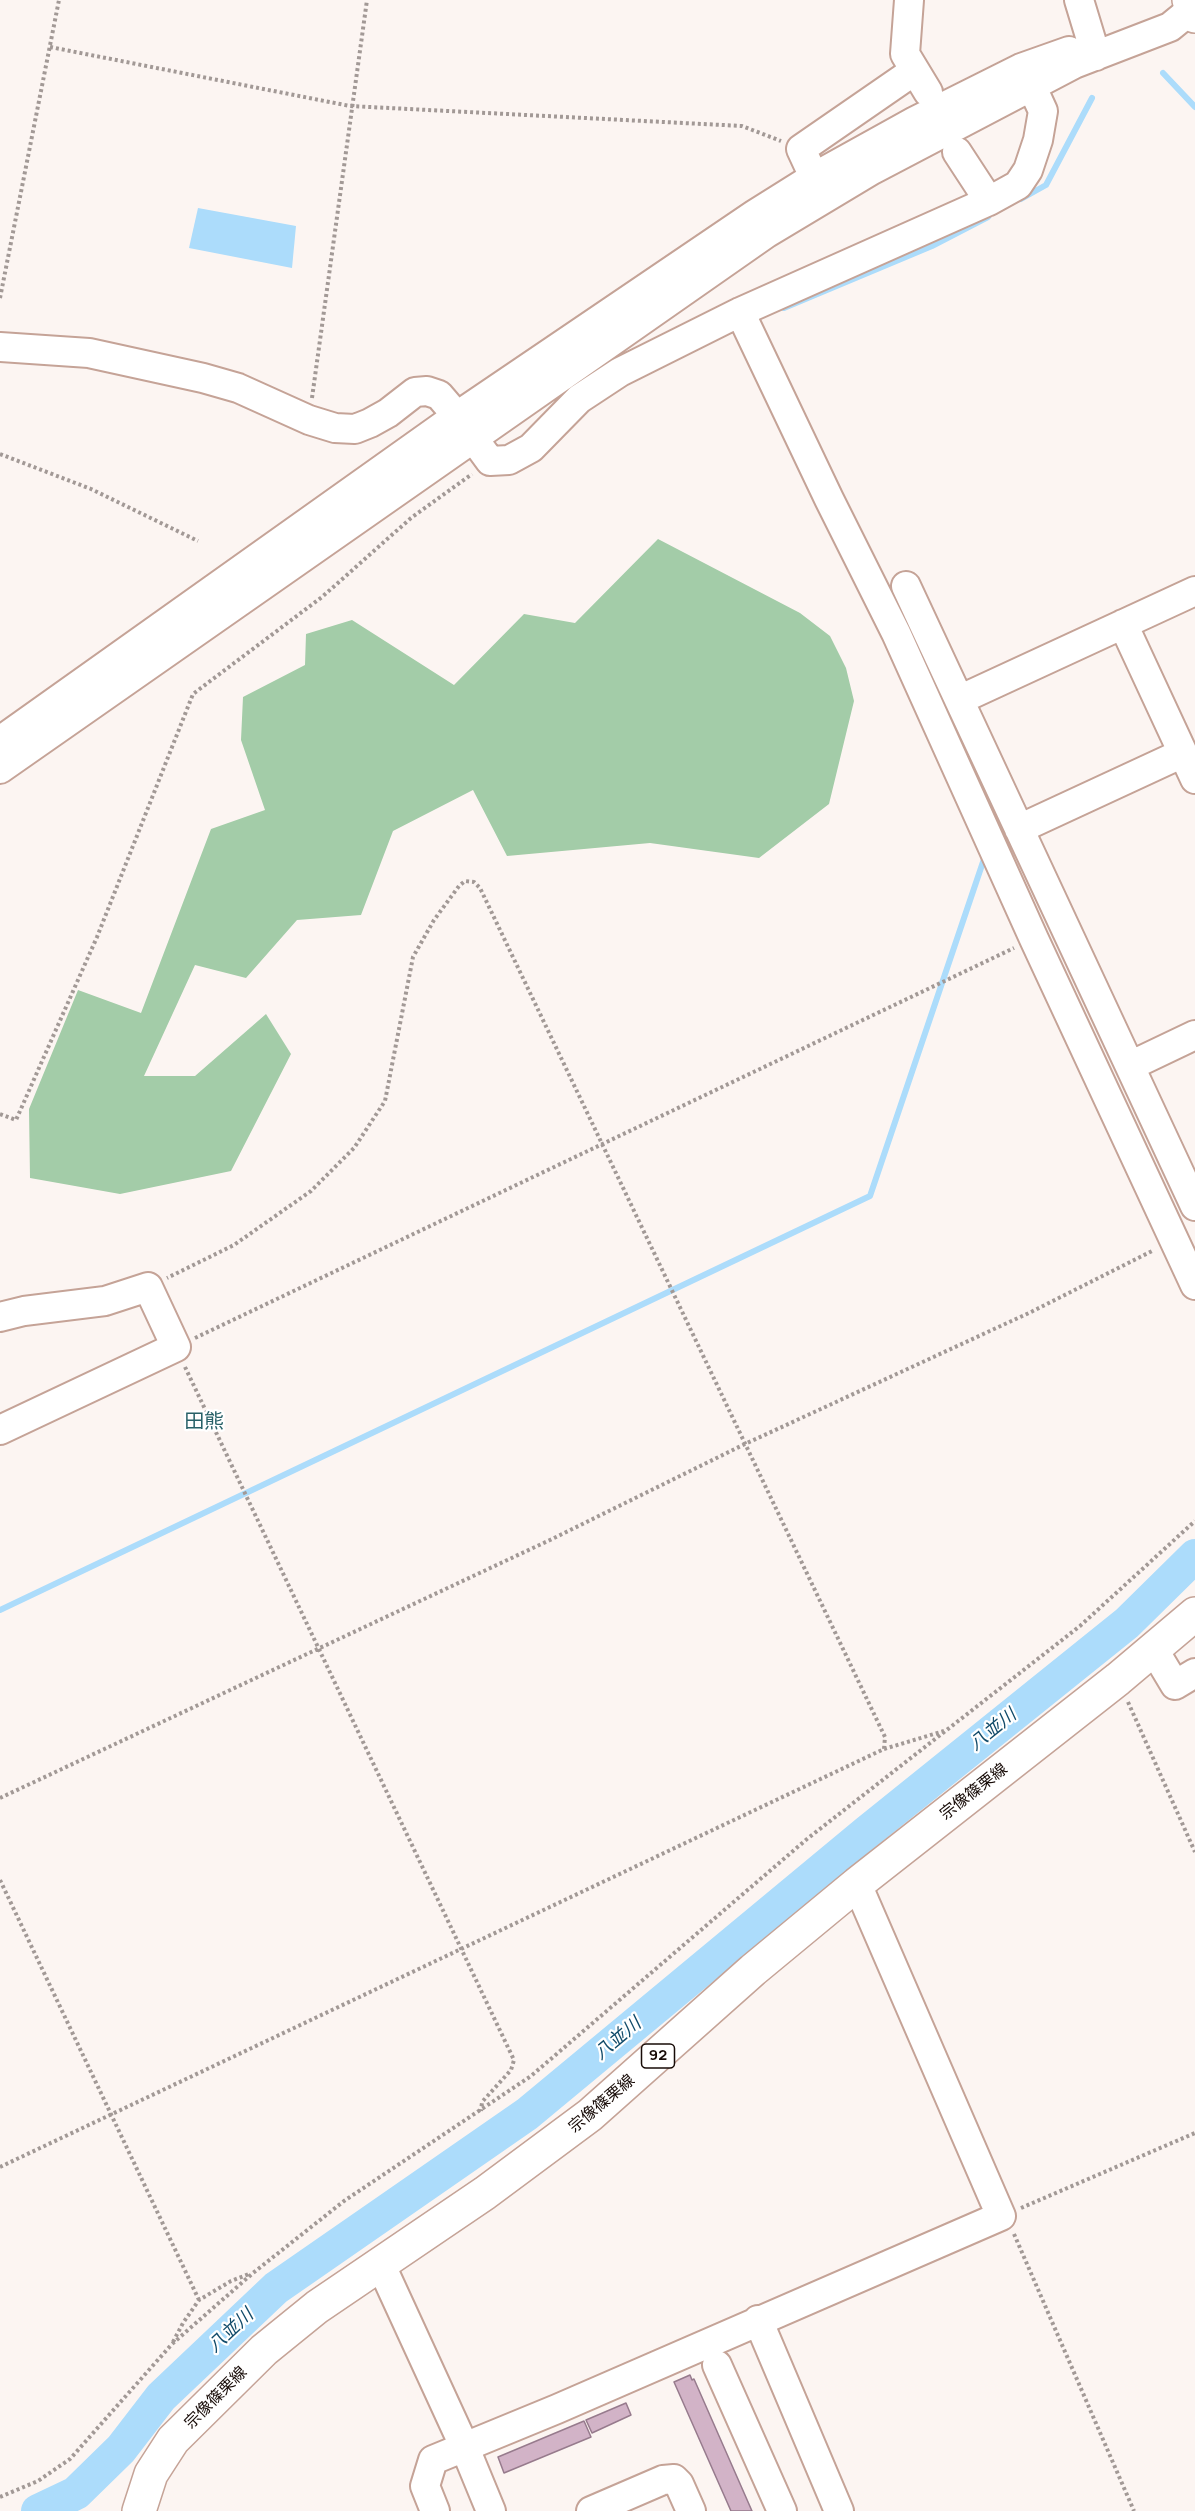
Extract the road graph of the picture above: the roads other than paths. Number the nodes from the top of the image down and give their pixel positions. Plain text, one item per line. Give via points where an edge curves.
1 (909, 0) edge
2 (1079, 0) edge
3 (1193, 8) edge
4 (1094, 49) junction
5 (1032, 87) junction
6 (957, 152) dead end
7 (814, 177) junction
8 (989, 201) junction
9 (740, 312) junction
10 (0, 347) edge
11 (457, 416) junction
12 (482, 450) junction
13 (906, 586) dead end
14 (1195, 591) edge
15 (1123, 624) junction
16 (958, 700) junction
17 (0, 741) edge
18 (1183, 753) junction
19 (0, 769) edge
20 (1195, 779) edge
21 (1019, 829) junction
22 (1195, 1035) edge
23 (1130, 1066) junction
24 (1195, 1206) edge
25 (1195, 1285) edge
26 (0, 1317) edge
27 (0, 1430) edge
28 (1195, 1614) edge
29 (1154, 1650) junction
30 (1192, 1683) edge
31 (857, 1884) junction
32 (380, 2263) junction
33 (758, 2320) junction
34 (717, 2365) dead end
35 (465, 2448) junction
36 (135, 2509) edge
37 (435, 2511) edge
38 (491, 2511) edge
39 (591, 2511) edge
40 (691, 2511) edge
41 (782, 2511) edge
42 (839, 2511) edge

1 - 7 street via 905,54 921,81 801,149
2 - 4 street
3 - 4 street via 1166,14
4 - 5 street
4 - 7 street via 1020,68
5 - 8 street via 1043,111 1028,170 1018,185
5 - 12 street via 872,170 767,233
6 - 8 street
7 - 11 street
8 - 9 street
9 - 12 street via 620,372 579,399 531,448 509,460
9 - 25 street via 896,633
10 - 11 street via 89,353 204,378 335,428 355,429 388,413 416,392 439,395
11 - 12 street
11 - 17 street
12 - 19 street
13 - 16 street
14 - 15 street
15 - 16 street
15 - 18 street
16 - 21 street
18 - 20 street
18 - 21 street
21 - 23 street
22 - 23 street
23 - 24 street
26 - 27 street via 105,1301 148,1287 176,1347
28 - 29 main road, 宗像篠栗線 / 92
29 - 30 street via 1176,1685
29 - 31 main road, 宗像篠栗線 / 92
31 - 32 main road, 宗像篠栗線 / 92 via 753,1970 591,2115
31 - 33 street via 1001,2216
32 - 35 street
32 - 36 main road, 宗像篠栗線 / 92 via 317,2307 235,2377 173,2440
33 - 35 street
33 - 42 street
34 - 41 street
35 - 37 street via 434,2460 425,2486
35 - 38 street
39 - 40 street via 663,2480 674,2479

